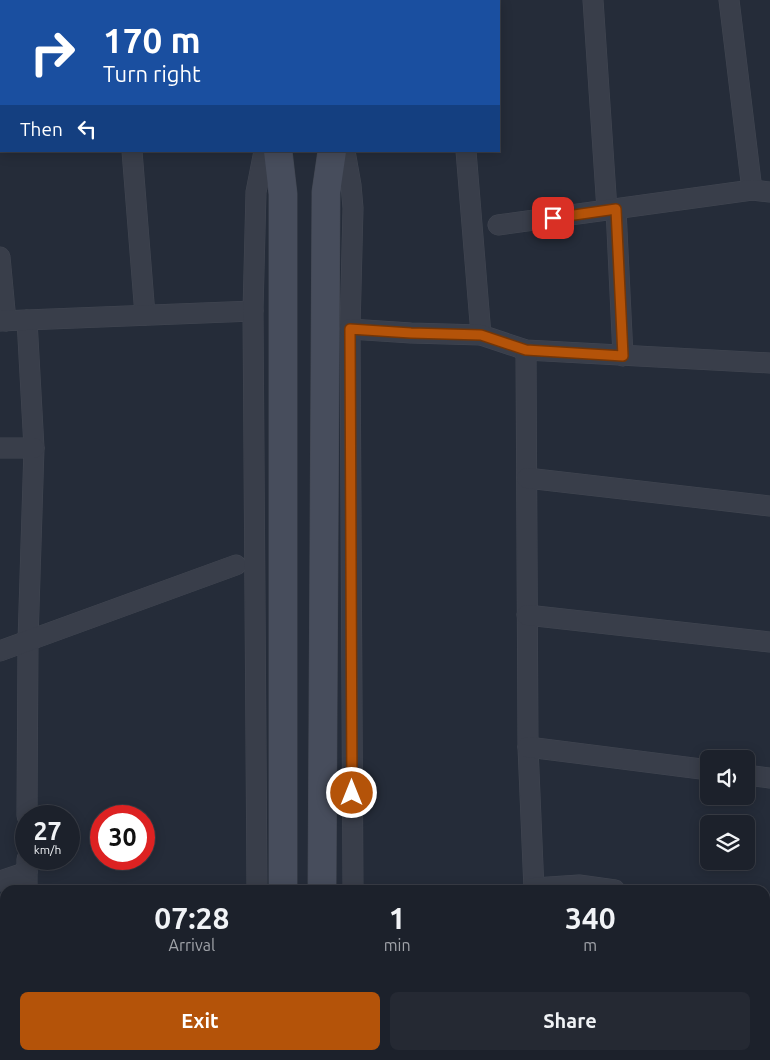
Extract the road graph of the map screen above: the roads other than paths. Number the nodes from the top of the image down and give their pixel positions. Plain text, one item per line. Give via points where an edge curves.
1 (593, 0) edge
2 (729, 0) edge
3 (132, 152) edge
4 (264, 152) edge
5 (278, 152) edge
6 (332, 152) edge
7 (345, 152) edge
8 (466, 152) edge
9 (761, 191) edge
10 (612, 210) junction
11 (498, 225) dead end
12 (0, 257) edge
13 (253, 311) junction
14 (145, 315) junction
15 (27, 320) junction
16 (3, 321) edge
17 (350, 329) junction
18 (481, 335) junction
19 (526, 350) junction
20 (623, 356) junction
21 (770, 364) edge
22 (0, 448) edge
23 (34, 448) junction
24 (526, 478) junction
25 (770, 506) edge
26 (236, 565) dead end
27 (527, 616) junction
28 (28, 641) junction
29 (770, 642) edge
30 (0, 651) edge
31 (528, 747) junction
32 (700, 769) edge
33 (755, 776) edge
34 (770, 778) edge
35 (27, 805) edge
36 (27, 873) edge
37 (0, 881) edge
38 (257, 885) edge
39 (282, 885) edge
40 (322, 885) edge
41 (353, 885) edge
42 (534, 885) edge

1 - 10 street
2 - 9 street
3 - 14 street
4 - 13 street via 256,192
5 - 39 main road via 283,194
6 - 40 main road via 326,192
7 - 17 street via 353,208
8 - 18 street
9 - 10 street
10 - 11 street
10 - 20 street
12 - 16 street
13 - 14 street
13 - 38 street
14 - 15 street
15 - 16 street
15 - 23 street
17 - 18 street
17 - 41 street
18 - 19 street
19 - 20 street
19 - 24 street
20 - 21 street
22 - 23 street
23 - 28 street
24 - 25 street
24 - 27 street
26 - 28 street
27 - 29 street
27 - 31 street
28 - 30 street
28 - 35 street
31 - 32 street
31 - 42 street
33 - 34 street
36 - 37 street

